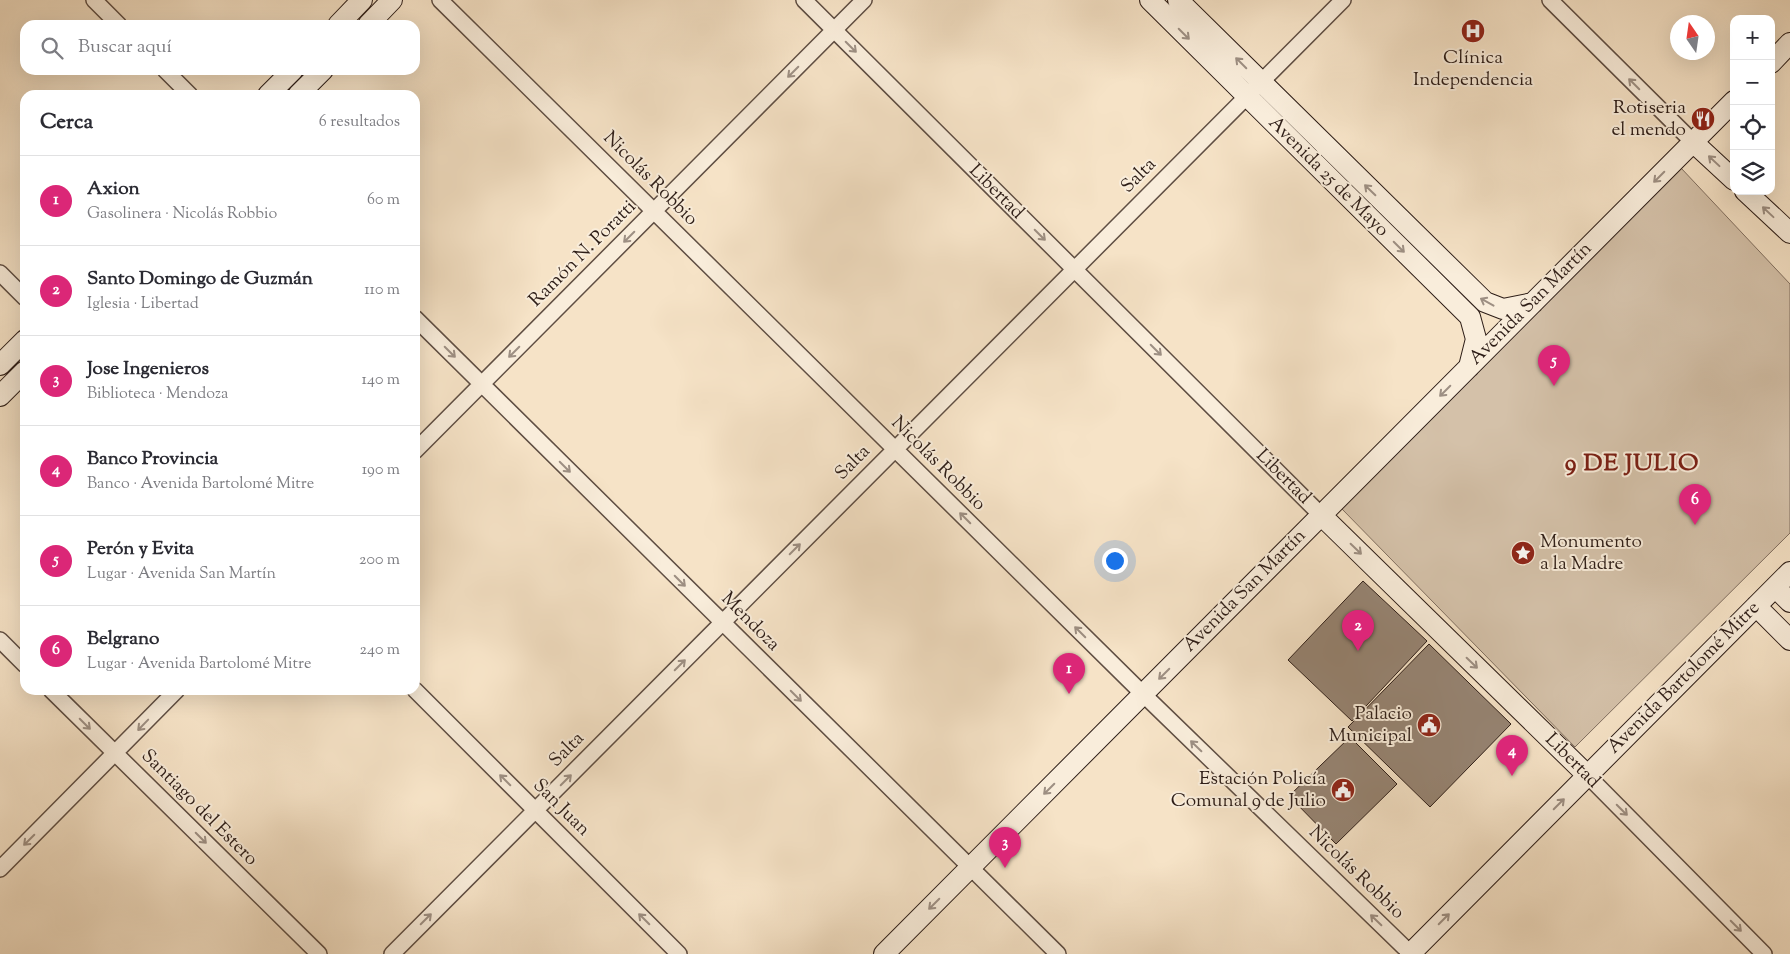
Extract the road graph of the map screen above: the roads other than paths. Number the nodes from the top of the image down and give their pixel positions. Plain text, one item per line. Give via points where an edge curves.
1 (94, 0) edge
2 (362, 0) edge
3 (392, 0) edge
4 (440, 0) edge
5 (804, 0) edge
6 (864, 0) edge
7 (1150, 0) edge
8 (1178, 0) edge
9 (1343, 0) edge
10 (1550, 0) edge
11 (114, 20) edge
12 (343, 20) edge
13 (373, 20) edge
14 (834, 30) junction
15 (1790, 43) edge
16 (1774, 60) edge
17 (170, 75) edge
18 (288, 75) edge
19 (318, 75) edge
20 (1254, 89) junction
21 (185, 90) edge
22 (273, 90) edge
23 (303, 90) edge
24 (1730, 105) edge
25 (1694, 143) junction
26 (1730, 176) edge
27 (1750, 195) edge
28 (654, 211) junction
29 (1790, 233) edge
30 (1074, 269) junction
31 (0, 272) edge
32 (20, 293) edge
33 (1533, 303) junction
34 (420, 323) edge
35 (20, 345) edge
36 (0, 365) edge
37 (1469, 366) junction
38 (20, 376) edge
39 (482, 384) junction
40 (0, 396) edge
41 (420, 446) edge
42 (895, 449) junction
43 (1321, 515) junction
44 (1790, 572) edge
45 (1775, 587) junction
46 (1790, 602) edge
47 (1756, 606) junction
48 (722, 622) junction
49 (0, 640) edge
50 (1790, 640) edge
51 (20, 660) edge
52 (1143, 694) junction
53 (56, 695) edge
54 (173, 695) edge
55 (420, 695) edge
56 (115, 754) junction
57 (1587, 776) junction
58 (535, 810) junction
59 (970, 868) junction
60 (0, 869) edge
61 (319, 954) edge
62 (392, 954) edge
63 (679, 954) edge
64 (884, 954) edge
65 (1058, 954) edge
66 (1410, 954) edge
67 (1764, 954) edge

1 - 11 street
2 - 12 main road
3 - 13 main road
4 - 28 street, Nicolás Robbio
5 - 14 street, Libertad
6 - 14 street, Ramón N. Poratti
7 -> 20 main road, Avenida 25 de Mayo
20 -> 8 main road, Avenida 25 de Mayo
9 - 20 street, Salta
25 -> 10 street
14 -> 28 street, Ramón N. Poratti
14 -> 30 street, Libertad
15 - 16 main road
17 - 21 street
18 - 22 main road
19 - 23 main road
20 - 30 street, Salta
33 -> 20 main road, Avenida 25 de Mayo via 1503,309 1484,302
20 -> 37 main road, Avenida 25 de Mayo via 1470,317 1476,339
24 - 25 main road, Avenida San Martín
26 -> 25 main road
25 -> 33 main road, Avenida San Martín
29 -> 27 main road
28 -> 39 street, Ramón N. Poratti
28 - 42 street, Nicolás Robbio
30 - 42 street, Salta
30 -> 43 street, Libertad
31 - 32 street
33 - 37 main road, Avenida San Martín
34 -> 39 street, Mendoza
35 - 36 main road
37 -> 43 main road, Avenida San Martín
38 - 40 main road
39 - 41 street, Ramón N. Poratti
39 -> 48 street, Mendoza
48 -> 42 street, Salta
52 -> 42 street, Nicolás Robbio
43 -> 52 main road, Avenida San Martín
43 -> 57 main road, Libertad
44 - 45 main road, Avenida Bartolomé Mitre
45 - 46 main road
45 - 47 main road, Avenida Bartolomé Mitre
47 - 50 main road
47 - 57 main road, Avenida Bartolomé Mitre
58 -> 48 street, Salta
48 -> 59 street, Mendoza
49 - 51 street
52 -> 59 main road, Avenida San Martín
66 -> 52 street, Nicolás Robbio
53 -> 56 street, Santiago del Estero
54 -> 56 street
58 -> 55 street, San Juan
56 -> 60 street
56 -> 61 street, Santiago del Estero
66 -> 57 main road, Avenida Bartolomé Mitre
57 -> 67 street, Libertad
62 -> 58 street, Salta
63 -> 58 street, San Juan
59 -> 64 main road, Avenida San Martín
59 - 65 street, Mendoza

